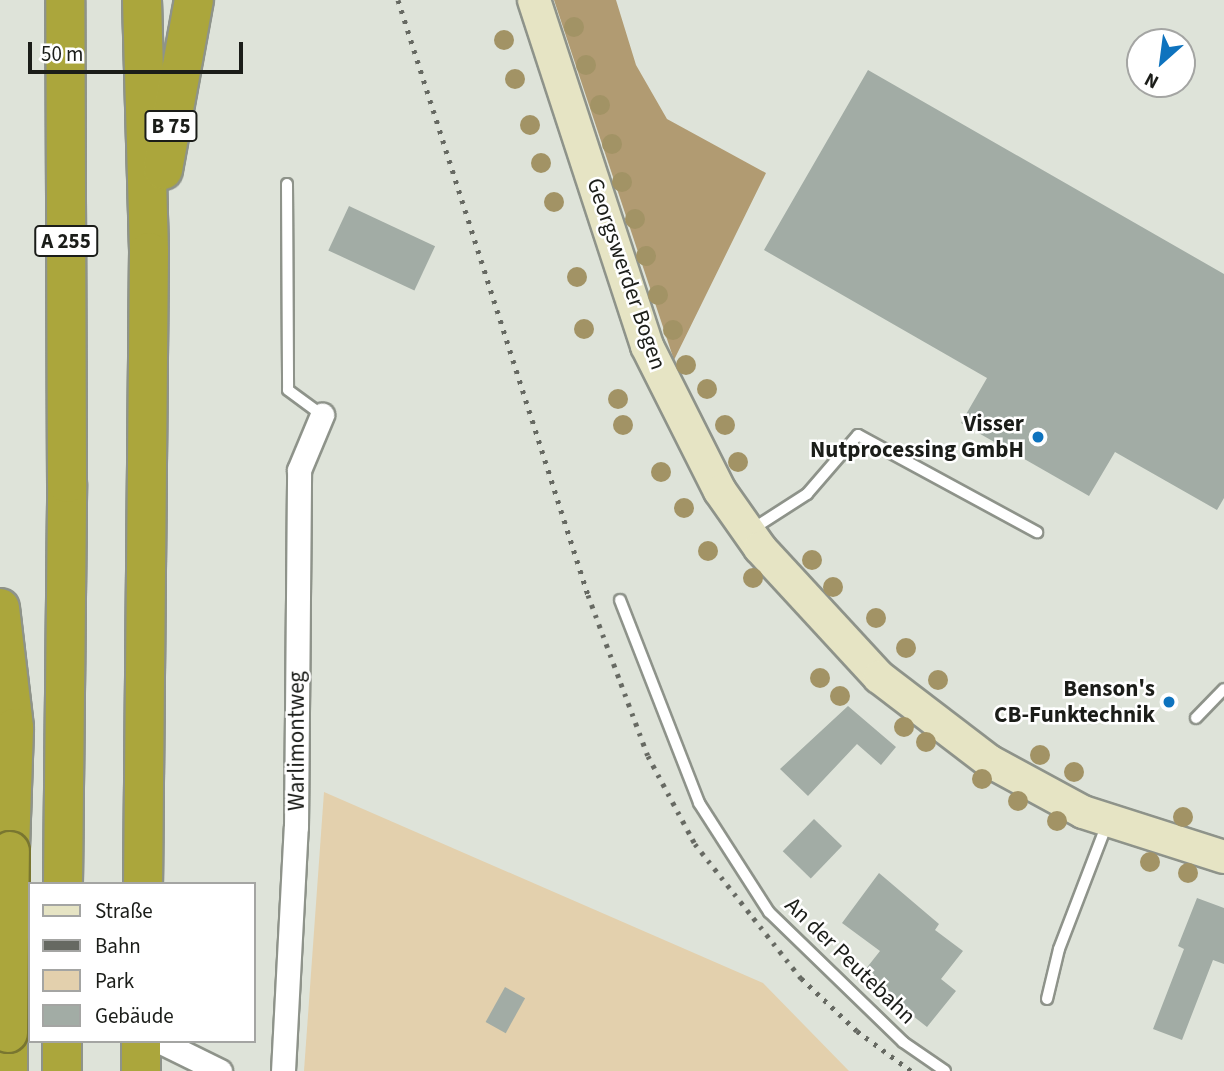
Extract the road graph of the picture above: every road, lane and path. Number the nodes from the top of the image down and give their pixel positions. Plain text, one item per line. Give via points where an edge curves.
1 (65, 0) edge
2 (142, 0) edge
3 (194, 0) edge
4 (534, 0) edge
5 (288, 184) dead end
6 (149, 251) junction
7 (322, 415) joint
8 (748, 531) junction
9 (1037, 532) dead end
10 (620, 600) dead end
11 (0, 608) edge
12 (1224, 689) edge
13 (1196, 718) dead end
14 (1108, 821) junction
15 (5, 834) edge
16 (1224, 857) edge
17 (63, 878) edge
18 (143, 882) edge
19 (0, 964) edge
20 (28, 977) edge
21 (1047, 999) dead end
22 (62, 1043) edge
23 (141, 1043) edge
24 (163, 1043) edge
25 (8, 1071) edge
26 (62, 1071) edge
27 (141, 1071) edge
28 (220, 1071) edge
29 (283, 1071) edge
30 (945, 1071) edge

1 - 17 highway, A 255 via 68,483
2 - 6 highway
3 - 6 highway, B 75
4 - 8 street, Georgswerder Bogen via 647,346 693,443
5 - 7 lane via 288,390
6 - 18 highway
7 - 29 street, Warlimontweg via 299,470 296,827
8 - 9 lane via 807,494 858,435
8 - 14 street, Georgswerder Bogen via 814,611 879,677 936,725 1038,790
10 - 30 lane, An der Peutebahn via 699,803 769,912 903,1042
11 - 15 highway via 14,728
12 - 13 lane
14 - 16 street, Georgswerder Bogen
14 - 21 lane via 1059,949
15 - 25 highway, bridge
19 - 20 street
22 - 26 highway
23 - 27 highway
24 - 28 street

